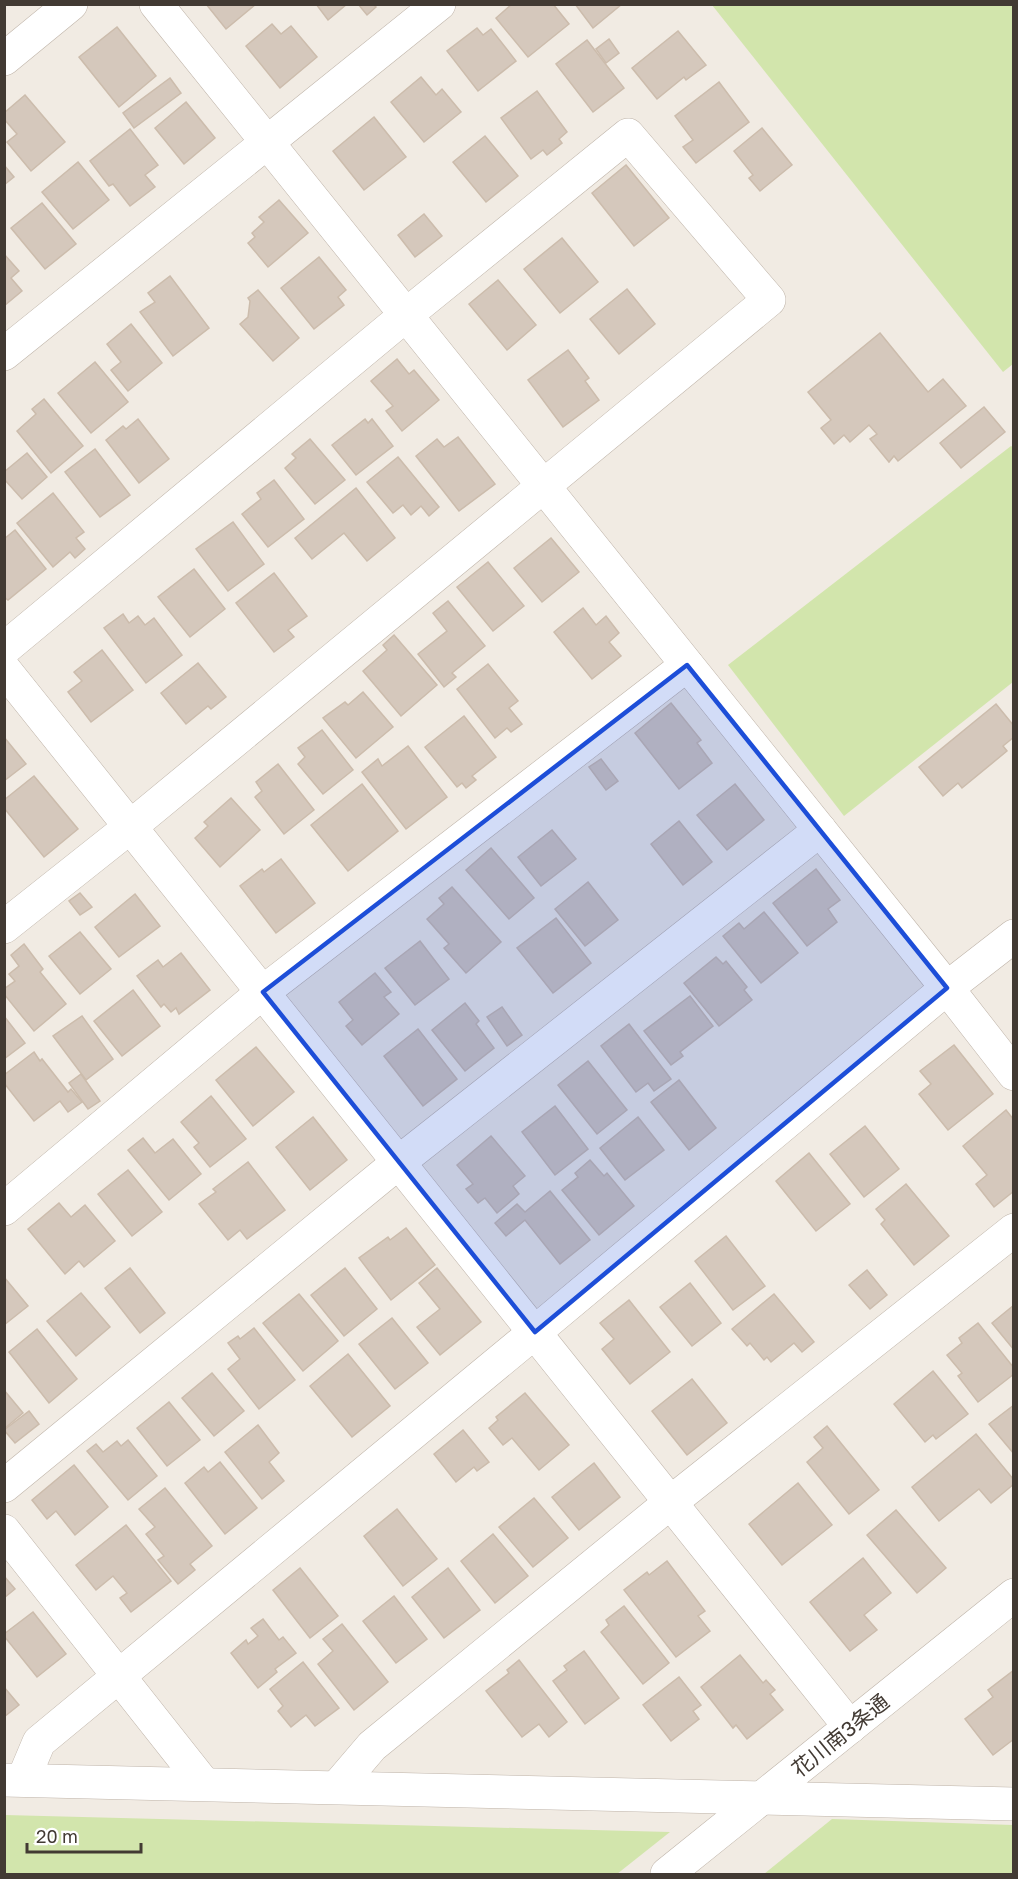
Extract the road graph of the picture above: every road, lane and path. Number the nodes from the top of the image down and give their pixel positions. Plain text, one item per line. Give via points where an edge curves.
1 (71, 4) edge
2 (156, 4) edge
3 (439, 4) edge
4 (4, 59) edge
5 (267, 143) junction
6 (406, 315) junction
7 (4, 354) edge
8 (544, 487) junction
9 (4, 649) edge
10 (687, 665) junction
11 (4, 669) edge
12 (130, 827) junction
13 (820, 830) junction
14 (4, 927) edge
15 (1014, 936) edge
16 (947, 988) junction
17 (263, 993) junction
18 (1014, 1074) edge
19 (399, 1162) junction
20 (4, 1209) edge
21 (1014, 1230) edge
22 (535, 1332) junction
23 (4, 1486) edge
24 (671, 1502) junction
25 (4, 1532) edge
26 (1014, 1595) edge
27 (118, 1676) junction
28 (850, 1727) junction
29 (14, 1780) edge
30 (204, 1784) junction
31 (337, 1787) junction
32 (764, 1797) junction
33 (1014, 1804) edge
34 (667, 1875) edge

1 - 4 street
2 - 5 street
3 - 5 street
5 - 6 street
5 - 7 street
6 - 8 street
6 - 8 street via 628,135 769,300
6 - 9 street
8 - 10 street
8 - 12 street
10 - 13 street
10 - 17 street
11 - 12 street
12 - 14 street
12 - 17 street
13 - 16 street
13 - 19 street
15 - 16 street
16 - 18 street
16 - 22 street
17 - 19 street
17 - 20 street
19 - 22 street
19 - 23 street
21 - 24 street
22 - 24 street
22 - 27 street
24 - 28 street
24 - 31 street via 372,1746
25 - 27 street
26 - 28 street, 花川南3条通
27 - 29 street via 39,1742
27 - 30 street
28 - 32 street, 花川南3条通
29 - 30 street
30 - 31 street
31 - 32 street
32 - 33 street
32 - 34 street, 花川南3条通

